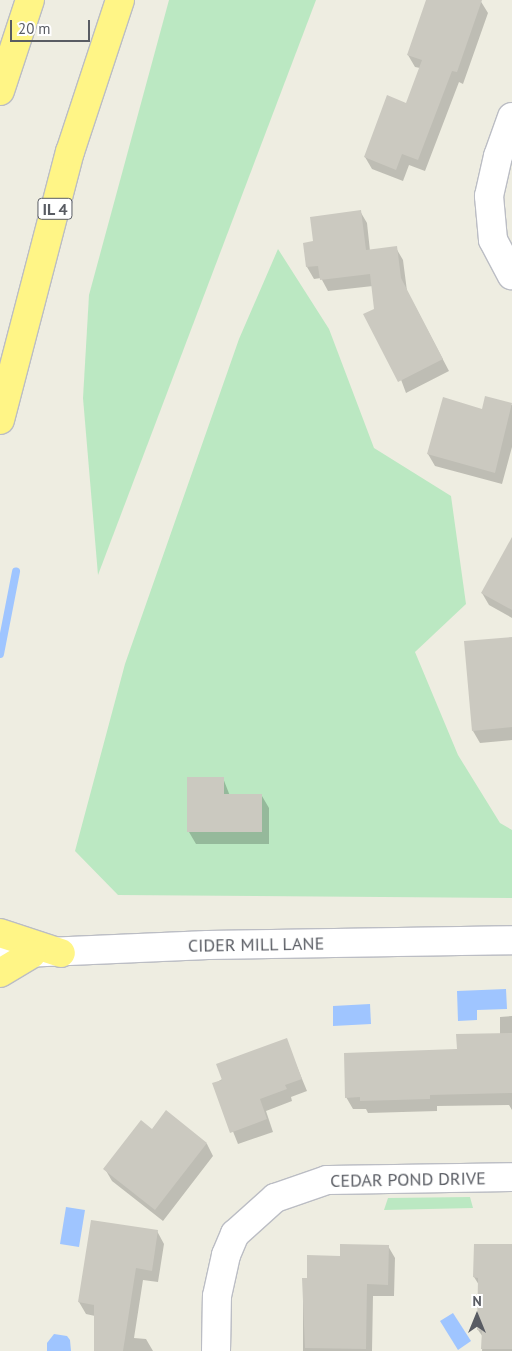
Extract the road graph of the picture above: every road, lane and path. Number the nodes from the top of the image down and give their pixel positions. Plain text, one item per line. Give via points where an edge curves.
1 (30, 0) edge
2 (120, 0) edge
3 (0, 91) edge
4 (512, 117) edge
5 (508, 269) edge
6 (0, 420) edge
7 (0, 933) edge
8 (512, 940) edge
9 (60, 953) junction
10 (0, 954) edge
11 (32, 954) junction
12 (0, 973) edge
13 (512, 1177) edge
14 (216, 1351) edge

1 - 3 highway
2 - 6 highway, IL 4 via 70,152
4 - 5 street via 498,156 489,196 493,240
7 - 9 highway
8 - 9 street, CIDER MILL LANE via 208,945
9 - 11 street, CIDER MILL LANE
10 - 11 street, CIDER MILL LANE
11 - 12 highway
13 - 14 street, CEDAR POND DRIVE via 327,1180 275,1198 235,1234 220,1274

